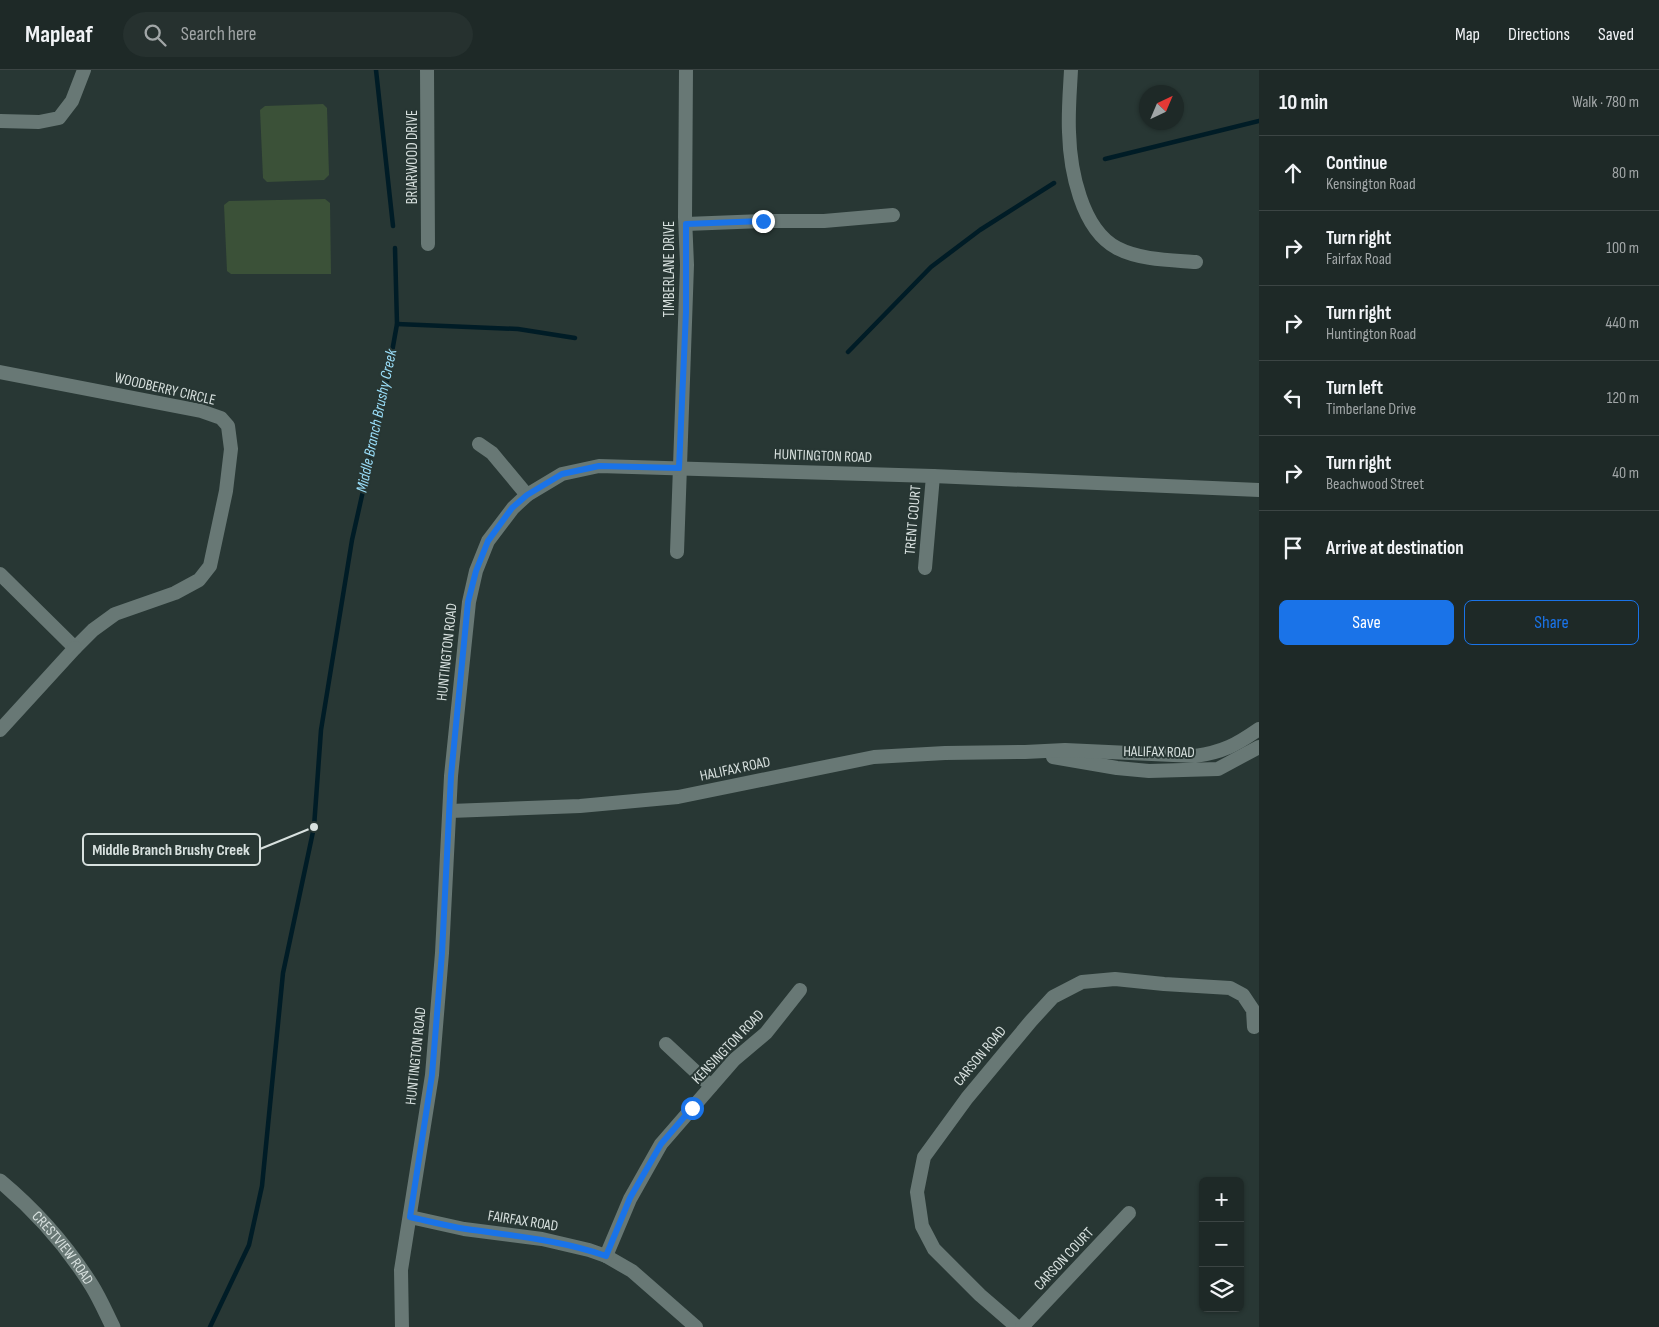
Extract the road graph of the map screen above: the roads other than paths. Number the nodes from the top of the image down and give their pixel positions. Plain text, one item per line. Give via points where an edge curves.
1 (84, 70) edge
2 (427, 70) edge
3 (686, 70) edge
4 (1071, 70) edge
5 (0, 121) edge
6 (893, 216) dead end
7 (686, 224) junction
8 (428, 244) dead end
9 (1196, 262) dead end
10 (0, 372) edge
11 (479, 444) dead end
12 (679, 468) junction
13 (934, 476) junction
14 (1259, 490) edge
15 (527, 495) junction
16 (677, 552) dead end
17 (925, 568) dead end
18 (0, 574) edge
19 (75, 648) junction
20 (1259, 729) edge
21 (0, 730) edge
22 (1259, 747) edge
23 (1025, 752) junction
24 (450, 811) junction
25 (800, 990) dead end
26 (1254, 1028) dead end
27 (666, 1044) dead end
28 (711, 1086) junction
29 (0, 1181) edge
30 (1129, 1213) dead end
31 (410, 1217) junction
32 (606, 1256) junction
33 (113, 1327) edge
34 (402, 1327) edge
35 (696, 1327) edge
36 (1018, 1327) edge
37 (1022, 1327) edge

1 - 5 street via 72,101 59,118 39,122
2 - 8 street, BRIARWOOD DRIVE
3 - 7 street, TIMBERLANE DRIVE
4 - 9 street via 1069,132 1075,182 1084,209 1100,236 1116,248 1135,255
6 - 7 street
7 - 12 street, TIMBERLANE DRIVE via 686,312
10 - 19 street, WOODBERRY CIRCLE via 201,411 221,418 228,426 231,450 226,491 210,566 199,580 115,614
11 - 15 street via 492,453
12 - 13 street, HUNTINGTON ROAD
12 - 15 street, HUNTINGTON ROAD via 599,466 562,474
12 - 16 street, TIMBERLANE DRIVE
13 - 14 street, HUNTINGTON ROAD
13 - 17 street, TRENT COURT
15 - 24 street, HUNTINGTON ROAD via 512,508 488,541 468,602
18 - 19 street
19 - 21 street, WOODBERRY CIRCLE
20 - 23 street, HALIFAX ROAD via 1216,754 1196,756 1065,750
22 - 23 street, HALIFAX ROAD via 1218,769 1149,771
23 - 24 street, HALIFAX ROAD via 874,756 678,797 580,806
24 - 31 street, HUNTINGTON ROAD via 432,1075
25 - 28 street, KENSINGTON ROAD via 766,1033 734,1060
26 - 36 street, CARSON ROAD via 1252,1010 1243,995 1230,988 1115,979 1082,982 1053,998 966,1098 924,1157 917,1192 922,1226 934,1249
27 - 28 street
28 - 32 street, KENSINGTON ROAD via 661,1144 630,1198
29 - 33 street, CRESTVIEW ROAD via 24,1201 65,1246
30 - 37 street, CARSON COURT
31 - 32 street, FAIRFAX ROAD via 464,1229 542,1239
31 - 34 street, HUNTINGTON ROAD via 401,1270
32 - 35 street, FAIRFAX ROAD via 632,1270

